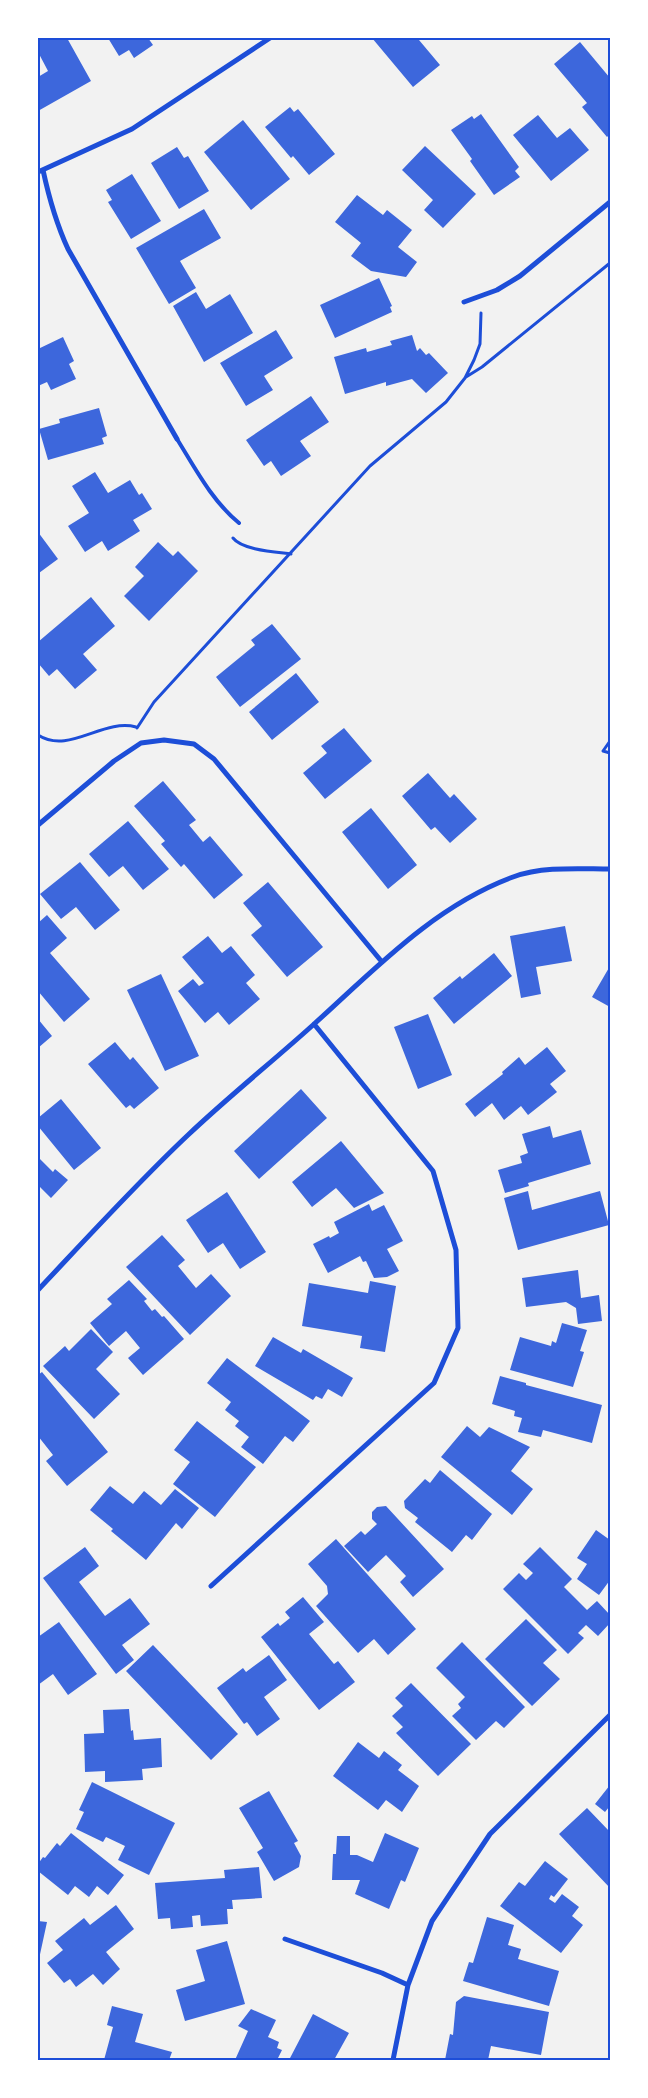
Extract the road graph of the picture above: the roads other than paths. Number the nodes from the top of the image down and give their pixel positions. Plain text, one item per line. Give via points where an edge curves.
1 (270, 38) edge
2 (40, 171) edge
3 (610, 202) edge
4 (464, 302) dead end
5 (177, 439) joint
6 (239, 523) dead end
7 (38, 825) edge
8 (610, 869) edge
9 (382, 962) junction
10 (314, 1024) junction
11 (38, 1290) edge
12 (211, 1586) dead end
13 (610, 1714) edge
14 (285, 1939) dead end
15 (408, 1985) junction
16 (393, 2060) edge

1 - 2 street via 132,129
2 - 5 street via 68,249
3 - 4 street via 520,276 497,290
5 - 6 lane via 216,500
7 - 9 street via 114,761 141,743 164,740 194,744 214,760
8 - 9 street via 563,869 514,877 474,894 441,915
9 - 10 street
10 - 11 street via 188,1135
10 - 12 street via 433,1171 456,1250 458,1328 434,1383
13 - 15 street via 490,1834 432,1921
14 - 15 street
15 - 16 street

